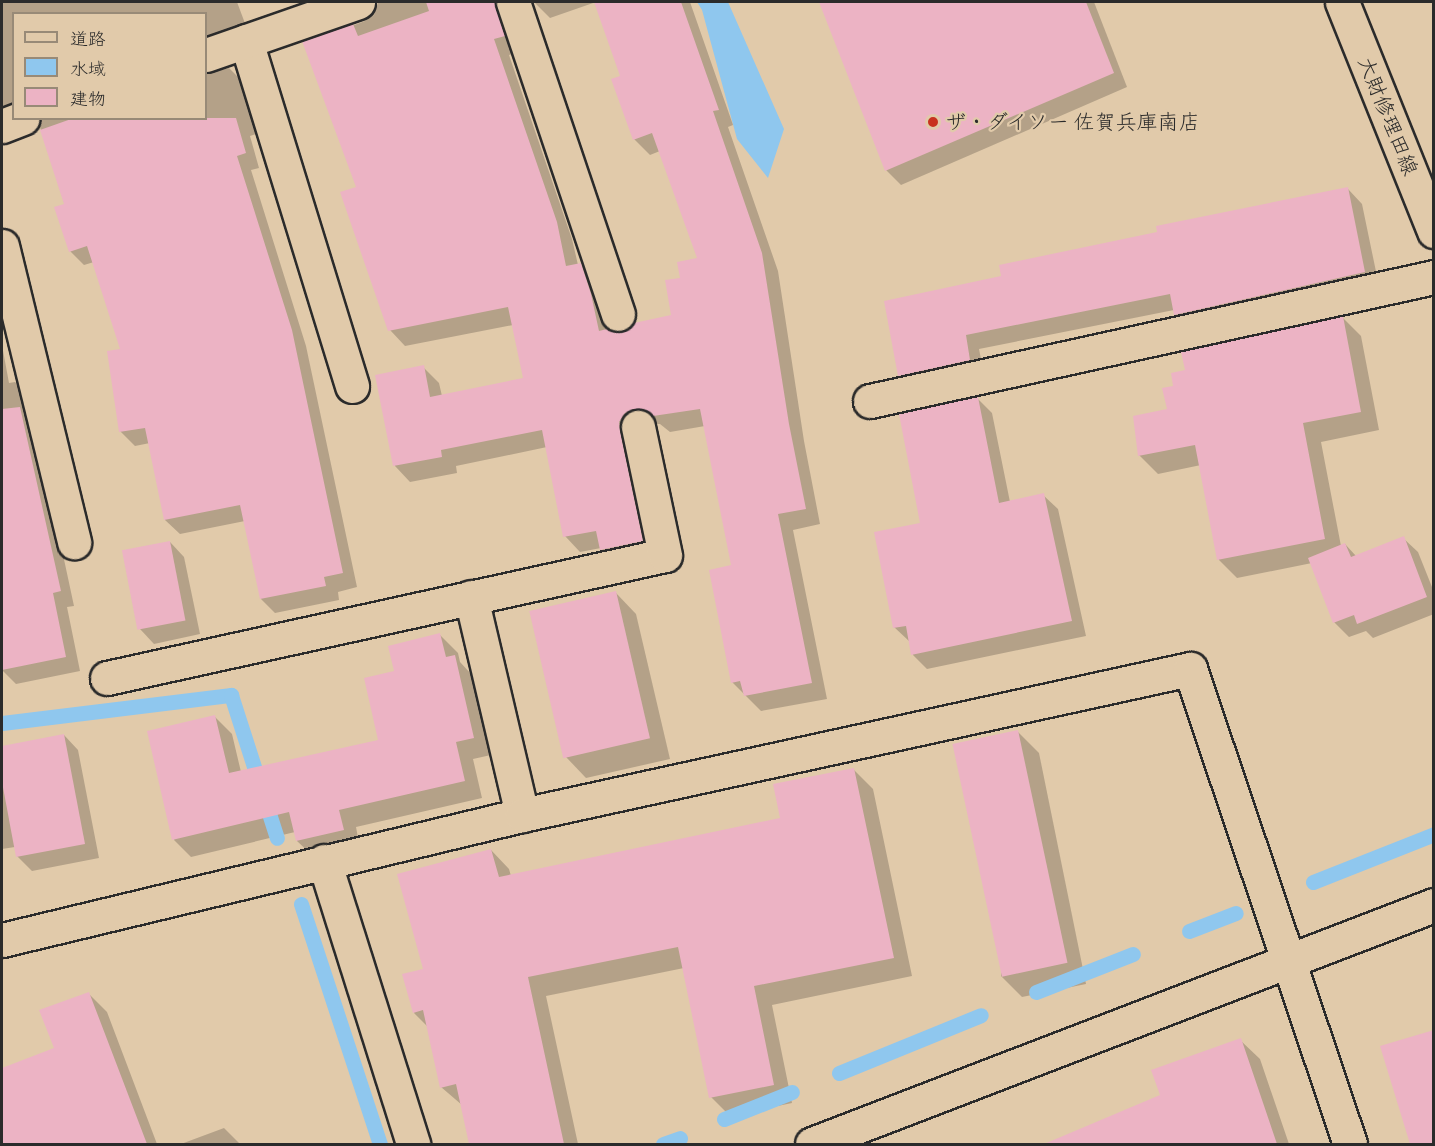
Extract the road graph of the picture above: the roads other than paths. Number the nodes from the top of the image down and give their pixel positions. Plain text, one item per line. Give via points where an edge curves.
1 (358, 2) edge
2 (513, 2) edge
3 (1342, 2) edge
4 (246, 41) junction
5 (207, 55) edge
6 (18, 120) edge
7 (2, 126) edge
8 (1434, 231) edge
9 (2, 246) edge
10 (1434, 277) edge
11 (618, 314) dead end
12 (352, 386) dead end
13 (870, 401) dead end
14 (638, 427) dead end
15 (74, 542) dead end
16 (471, 597) junction
17 (107, 678) dead end
18 (522, 815) junction
19 (324, 861) junction
20 (1434, 905) edge
21 (2, 940) edge
22 (1289, 961) junction
23 (413, 1144) edge
24 (812, 1144) edge
25 (1350, 1144) edge

1 - 4 street
2 - 11 street
3 - 8 street, 大財修理田線
4 - 5 street
4 - 12 street
6 - 7 street
9 - 15 street
10 - 13 street
14 - 16 street via 665,555
16 - 17 street
16 - 18 street
18 - 19 street
18 - 22 street via 1190,669
19 - 21 street
19 - 23 street
20 - 22 street
22 - 24 street
22 - 25 street

